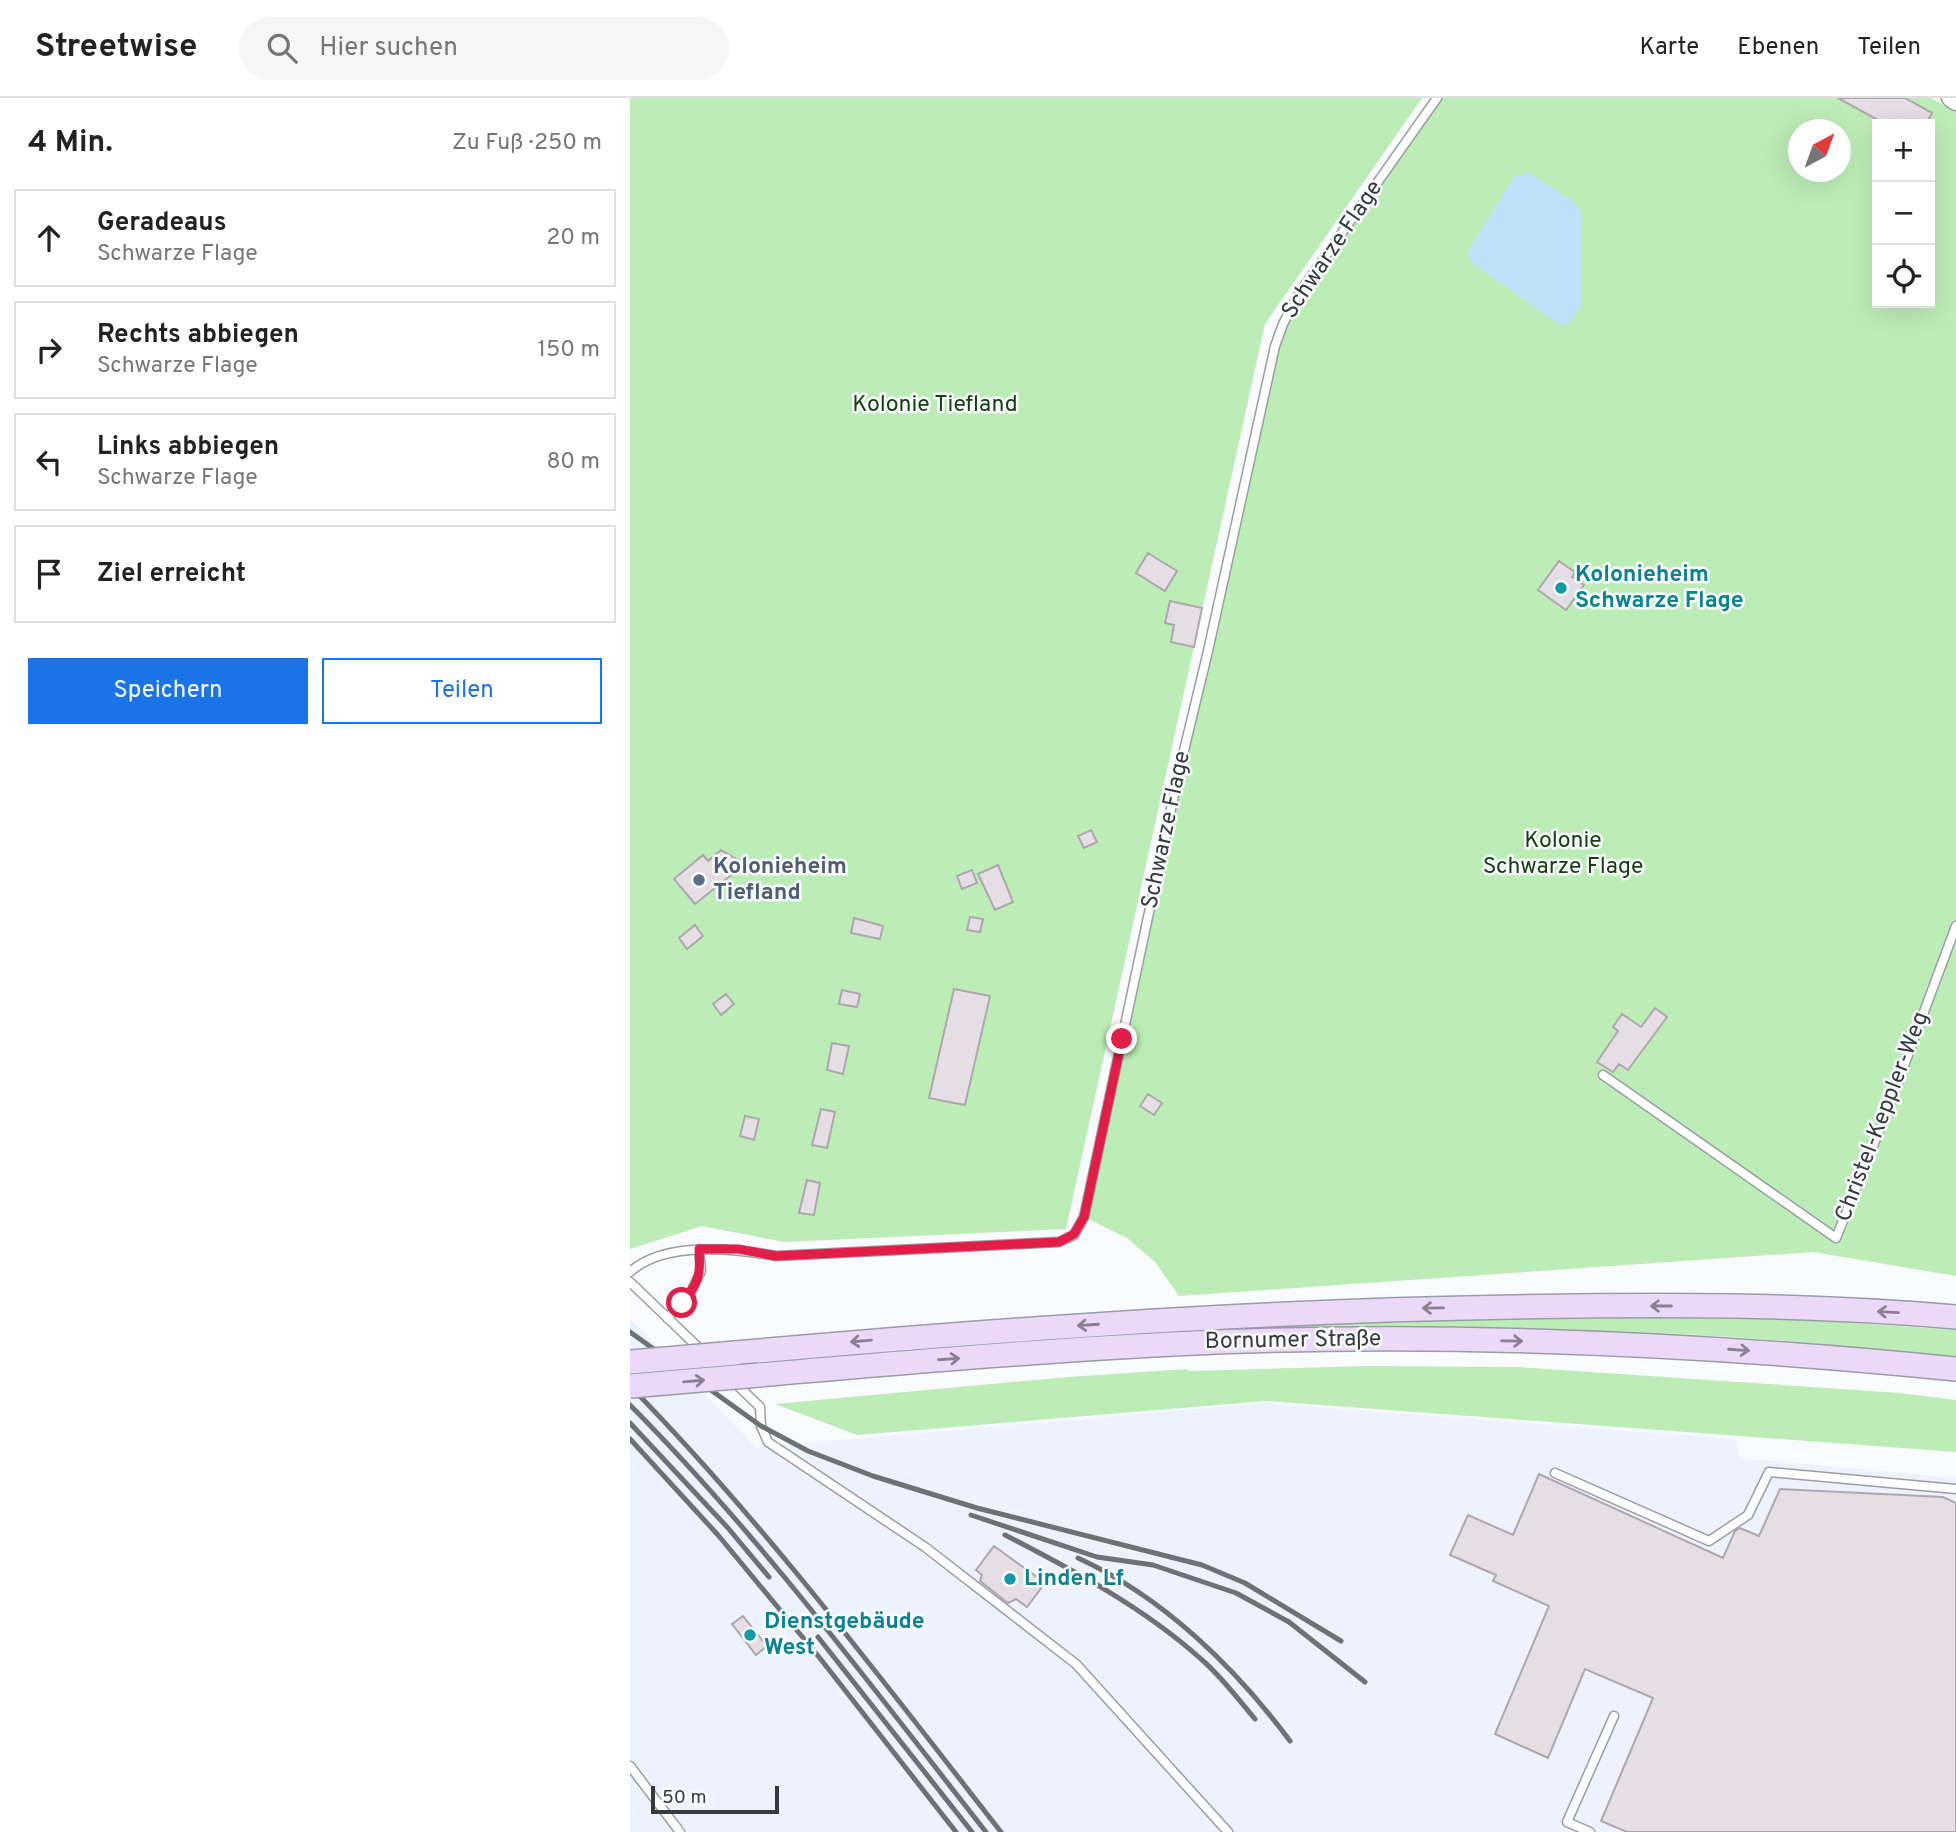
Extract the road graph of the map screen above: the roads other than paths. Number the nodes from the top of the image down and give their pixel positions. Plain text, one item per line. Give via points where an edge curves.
1 (1437, 98) edge
2 (1950, 98) edge
3 (1956, 102) edge
4 (1956, 926) edge
5 (1603, 1074) dead end
6 (699, 1249) junction
7 (630, 1272) edge
8 (630, 1282) edge
9 (1956, 1317) edge
10 (667, 1318) junction
11 (630, 1362) edge
12 (1956, 1369) edge
13 (630, 1387) edge
14 (1555, 1473) dead end
15 (1956, 1489) edge
16 (1614, 1716) dead end
17 (630, 1766) edge
18 (680, 1832) edge
19 (1228, 1832) edge
20 (1590, 1832) edge

1 - 6 lane, Schwarze Flage via 1298,295 1275,346 1084,1217 1074,1234 1059,1242 776,1256 738,1249
2 - 3 street
4 - 5 lane, Christel-Keppler-Weg via 1836,1238
6 - 7 lane, Schwarze Flage via 639,1264
6 - 10 lane via 701,1271 690,1294
8 - 10 lane
9 -> 11 main road, Bornumer Straße, bridge via 1616,1305 1380,1309 927,1336
10 - 19 lane via 760,1407 768,1442 925,1547 1076,1664
13 -> 12 main road, Bornumer Straße, bridge via 939,1359 1174,1344 1393,1339 1726,1349
14 - 15 lane via 1709,1541 1748,1515 1769,1472
16 - 20 lane via 1567,1822
17 - 18 lane

